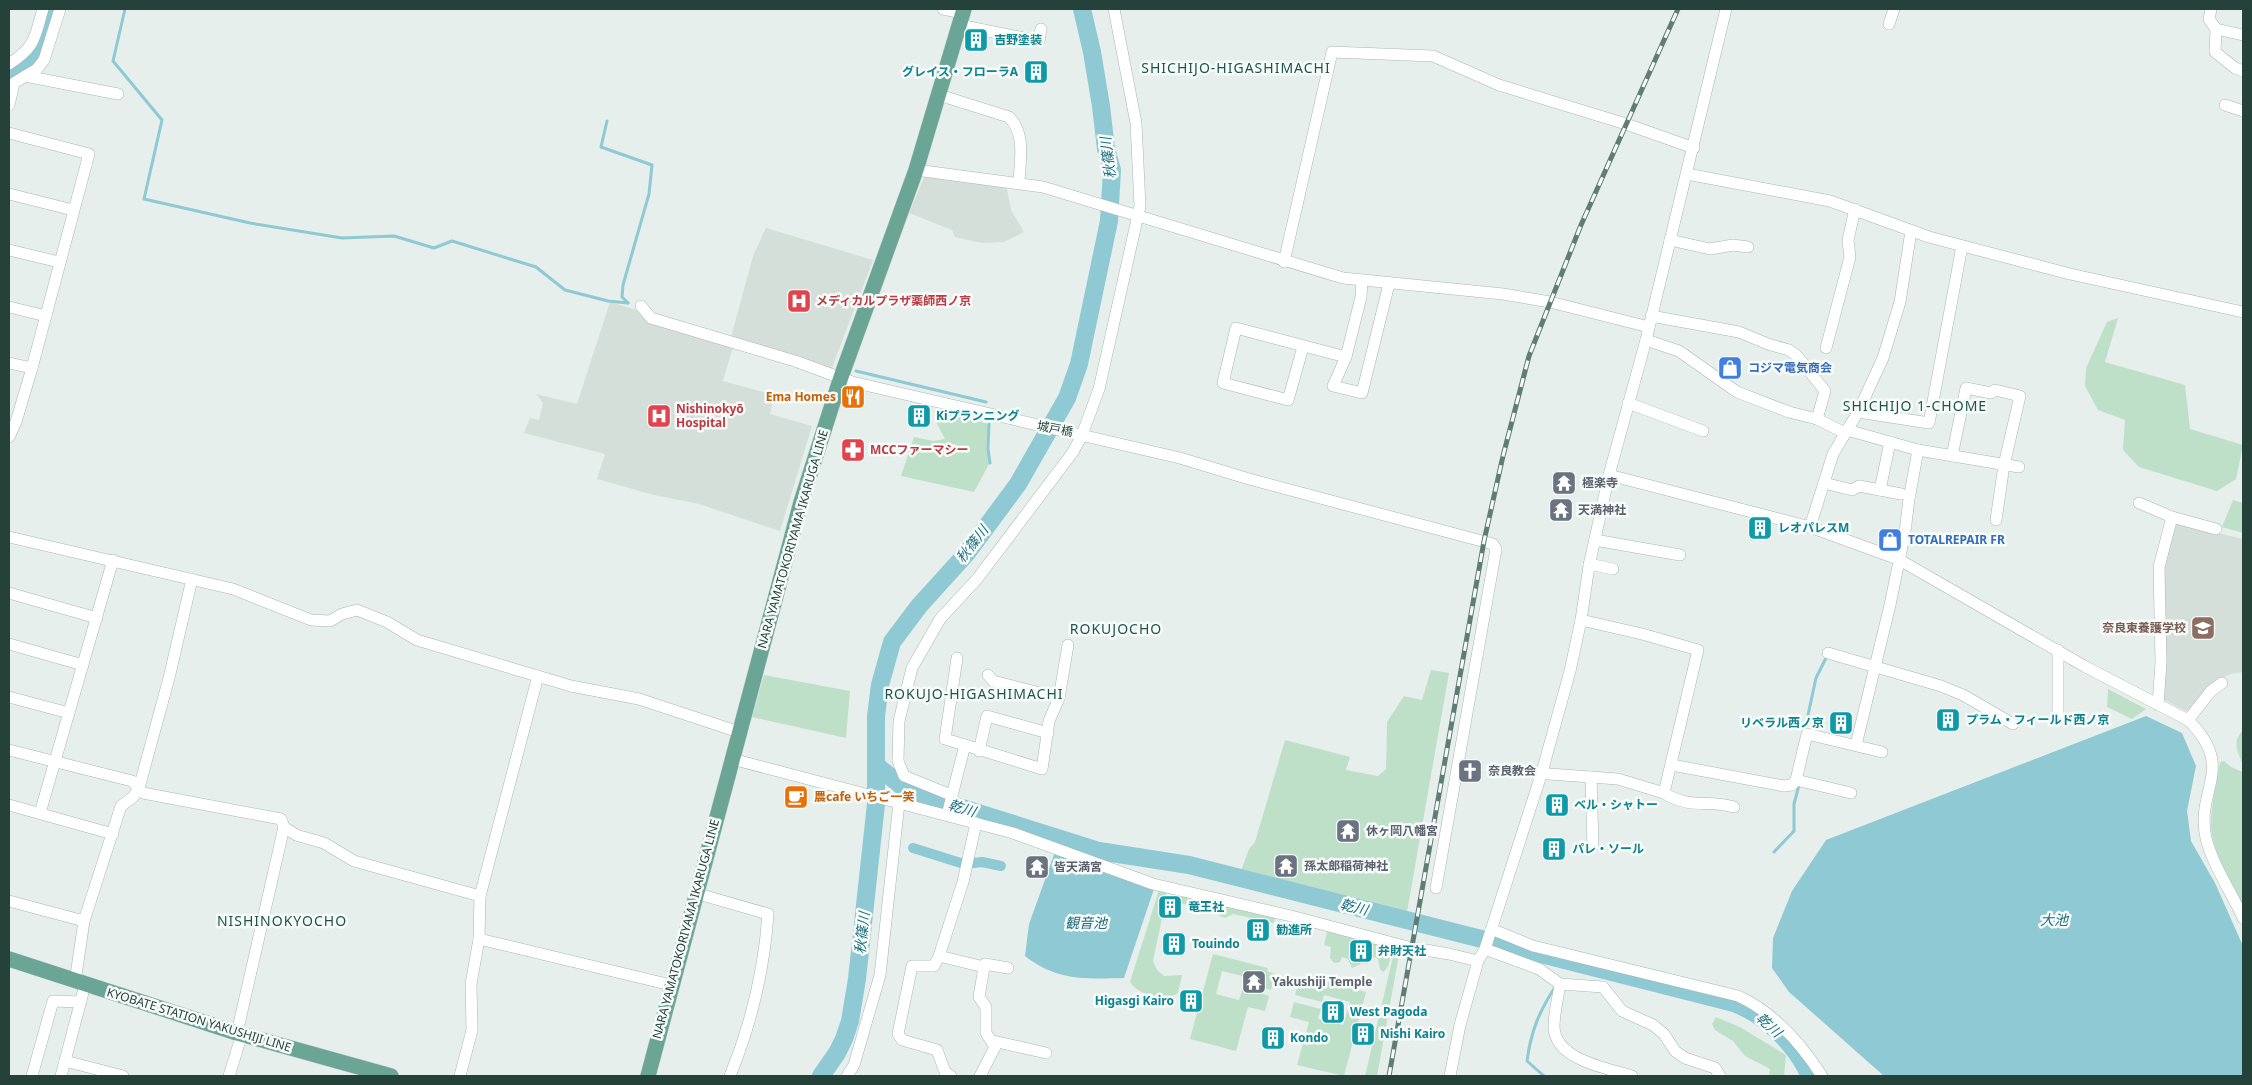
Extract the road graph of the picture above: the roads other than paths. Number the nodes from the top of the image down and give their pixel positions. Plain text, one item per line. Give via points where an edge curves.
1 (43, 9) edge
2 (60, 9) edge
3 (943, 9) edge
4 (1114, 9) edge
5 (1726, 9) edge
6 (1894, 9) edge
7 (2211, 9) edge
8 (962, 16) edge
9 (1889, 24) dead end
10 (2216, 29) junction
11 (2243, 35) edge
12 (1040, 40) dead end
13 (9, 64) edge
14 (2243, 71) edge
15 (25, 76) junction
16 (118, 94) dead end
17 (939, 95) junction
18 (9, 105) edge
19 (2225, 105) dead end
20 (2243, 111) edge
21 (9, 133) edge
22 (1694, 148) junction
23 (916, 170) junction
24 (1687, 174) junction
25 (1019, 182) junction
26 (9, 194) edge
27 (1854, 208) junction
28 (73, 210) junction
29 (1134, 215) junction
30 (1911, 231) junction
31 (1670, 240) junction
32 (1962, 246) junction
33 (1748, 247) dead end
34 (9, 250) edge
35 (59, 262) junction
36 (1284, 262) junction
37 (1362, 280) junction
38 (1388, 284) junction
39 (641, 306) dead end
40 (9, 307) edge
41 (2243, 312) edge
42 (46, 316) junction
43 (1652, 316) junction
44 (1649, 328) junction
45 (1646, 340) junction
46 (1303, 348) junction
47 (1826, 348) dead end
48 (1346, 357) junction
49 (9, 363) edge
50 (32, 368) junction
51 (841, 377) junction
52 (1628, 403) junction
53 (1858, 412) junction
54 (1817, 420) junction
55 (12, 421) edge
56 (1703, 431) dead end
57 (1846, 431) junction
58 (1081, 435) junction
59 (9, 437) edge
60 (1890, 442) junction
61 (1918, 450) junction
62 (1952, 456) junction
63 (2004, 465) junction
64 (2018, 468) dead end
65 (1608, 475) junction
66 (1824, 483) junction
67 (1880, 490) junction
68 (1901, 494) dead end
69 (2139, 503) dead end
70 (2172, 518) junction
71 (1996, 520) dead end
72 (1810, 527) junction
73 (2216, 529) dead end
74 (9, 537) edge
75 (1595, 540) junction
76 (1680, 555) dead end
77 (1898, 559) junction
78 (113, 560) junction
79 (1589, 564) junction
80 (1613, 569) dead end
81 (192, 579) junction
82 (9, 593) edge
83 (97, 618) junction
84 (1581, 620) junction
85 (9, 644) edge
86 (1068, 645) dead end
87 (2058, 650) junction
88 (1828, 653) dead end
89 (957, 658) dead end
90 (83, 665) junction
91 (1877, 666) junction
92 (988, 675) dead end
93 (538, 676) junction
94 (2222, 683) dead end
95 (9, 697) edge
96 (1059, 698) junction
97 (2158, 705) junction
98 (69, 713) junction
99 (2058, 715) dead end
100 (2188, 720) junction
101 (2013, 724) dead end
102 (738, 732) junction
103 (1048, 733) junction
104 (1856, 745) junction
105 (965, 746) junction
106 (9, 750) edge
107 (979, 750) junction
108 (1882, 752) dead end
109 (732, 759) junction
110 (55, 762) junction
111 (1672, 765) junction
112 (1542, 772) junction
113 (1591, 777) junction
114 (1796, 780) junction
115 (139, 788) junction
116 (1664, 793) junction
117 (1851, 793) dead end
118 (952, 796) junction
119 (899, 803) junction
120 (9, 805) edge
121 (1734, 807) dead end
122 (40, 813) junction
123 (947, 815) junction
124 (976, 823) junction
125 (284, 828) junction
126 (113, 834) junction
127 (1593, 846) dead end
128 (1436, 888) dead end
129 (696, 893) junction
130 (480, 896) junction
131 (9, 901) edge
132 (2243, 918) edge
133 (84, 921) junction
134 (1491, 929) junction
135 (479, 939) junction
136 (1485, 949) junction
137 (939, 956) junction
138 (9, 959) edge
139 (1478, 961) junction
140 (984, 967) junction
141 (1008, 968) dead end
142 (80, 983) junction
143 (1560, 984) junction
144 (671, 985) junction
145 (81, 1002) junction
146 (240, 1034) junction
147 (993, 1041) junction
148 (1046, 1053) dead end
149 (65, 1061) junction
150 (32, 1076) edge
151 (61, 1076) edge
152 (123, 1076) edge
153 (229, 1076) edge
154 (392, 1076) edge
155 (460, 1076) edge
156 (648, 1076) edge
157 (730, 1076) edge
158 (847, 1076) edge
159 (951, 1076) edge
160 (980, 1076) edge
161 (1450, 1076) edge
162 (1632, 1076) edge
163 (1720, 1076) edge
164 (1822, 1076) edge

1 - 13 street via 32,43 26,52
2 - 15 street via 44,60 38,69
3 - 8 street
4 - 29 street via 1136,123 1140,206
5 - 22 street
6 - 9 street
7 - 10 street via 2209,19
8 - 12 street
8 - 17 main road, NARA YAMATOKORIYAMA IKARUGA LINE
10 - 11 street
10 - 14 street via 2214,47 2218,56
15 - 16 street
15 - 18 street via 14,83
17 - 23 main road, NARA YAMATOKORIYAMA IKARUGA LINE
17 - 25 street via 1009,117 1017,125 1020,135
19 - 20 street
21 - 28 street via 89,154
22 - 24 street
22 - 36 street via 1498,85 1433,56 1332,52
23 - 25 street
23 - 51 main road, NARA YAMATOKORIYAMA IKARUGA LINE
24 - 27 street via 1799,194
24 - 31 street
25 - 29 street via 1086,198
26 - 28 street
27 - 30 street
27 - 47 street via 1848,240 1850,257
28 - 35 street
29 - 36 street
29 - 58 street via 1099,389
30 - 32 street
30 - 53 street via 1900,302 1883,358
31 - 33 street via 1710,249 1733,245
31 - 43 street
32 - 41 street via 2107,283
32 - 53 street via 1928,423
34 - 35 street
35 - 42 street
36 - 37 street via 1342,278
37 - 38 street
37 - 48 street
38 - 44 street via 1503,294 1550,302
38 - 48 street via 1362,393 1333,386
39 - 51 street, 城戸橋 via 651,318 795,360
40 - 42 street
42 - 50 street
43 - 44 street
43 - 54 street via 1739,332 1789,350 1825,390
44 - 45 street
45 - 52 street
45 - 54 street via 1679,351 1737,392
46 - 46 street via 1236,328 1223,383 1288,400
46 - 48 street
49 - 50 street
50 - 55 street
51 - 58 street, 城戸橋
51 - 102 main road, NARA YAMATOKORIYAMA IKARUGA LINE via 801,502
52 - 56 street
52 - 65 street
53 - 57 street
54 - 57 street
55 - 59 street
57 - 60 street
57 - 66 street via 1833,454
58 - 118 street via 1061,470 1034,506 977,579 940,619 912,668 899,721 898,761 904,776
58 - 128 street, 城戸橋 via 1180,458 1249,480 1493,544 1496,549
60 - 61 street
60 - 67 street
61 - 62 street
61 - 77 street
62 - 63 street
62 - 63 street via 1966,388 1991,393 1995,390 2020,396
63 - 64 street
63 - 71 street
65 - 72 street
65 - 75 street
66 - 67 street via 1852,490 1859,486
66 - 72 street
67 - 68 street
69 - 70 street
70 - 73 street
70 - 97 street via 2159,567 2161,662
72 - 77 street
74 - 78 street
75 - 76 street
75 - 79 street
77 - 87 street
77 - 91 street
78 - 81 street
78 - 83 street
79 - 80 street
79 - 84 street
81 - 93 street via 233,589 311,620 330,621 358,610 417,640
81 - 115 street
82 - 83 street
83 - 90 street
84 - 111 street via 1698,650
84 - 112 street
85 - 90 street
86 - 96 street
87 - 97 street
87 - 99 street
88 - 91 street
89 - 105 street via 945,739
90 - 98 street
91 - 101 street via 1955,692
91 - 104 street
92 - 96 street via 993,681
93 - 102 street via 639,699
93 - 130 street
94 - 100 street via 2211,691
95 - 98 street
96 - 103 street via 1049,721
97 - 100 street
98 - 110 street
100 - 132 street via 2200,732 2212,755 2204,823 2207,841
102 - 109 main road, NARA YAMATOKORIYAMA IKARUGA LINE
103 - 107 street via 987,716
103 - 107 street via 1042,769
104 - 108 street
104 - 114 street via 1807,734
105 - 107 street
105 - 118 street
106 - 110 street
109 - 119 street
109 - 129 main road, NARA YAMATOKORIYAMA IKARUGA LINE
110 - 115 street via 132,781
110 - 122 street
111 - 114 street via 1784,786 1792,785
111 - 116 street
112 - 113 street
112 - 134 street
113 - 116 street via 1618,779
113 - 127 street
114 - 117 street
115 - 125 street via 143,793 280,820
115 - 126 street via 121,806
116 - 121 street via 1686,803 1720,803
118 - 123 street
119 - 123 street
119 - 158 street via 880,975 854,1065
120 - 122 street
122 - 126 street
123 - 124 street
124 - 137 street via 963,882
124 - 139 street via 1013,833 1153,884 1408,947
125 - 130 street via 354,860
125 - 146 street
126 - 133 street
129 - 144 main road, NARA YAMATOKORIYAMA IKARUGA LINE
129 - 157 street via 768,914 758,994 744,1043
130 - 135 street
131 - 133 street
133 - 142 street
134 - 136 street
134 - 164 street via 1533,946 1738,996 1754,1003 1808,1053
135 - 144 street
135 - 155 street via 470,984 472,1030
136 - 139 street
136 - 143 street via 1539,969
137 - 140 street
137 - 159 street via 934,966 912,966 898,1034 902,1040 937,1050 945,1072
138 - 142 main road, KYOBATE STATION YAKUSHIJI LINE
139 - 161 street
140 - 141 street via 988,964
140 - 147 street via 980,998 986,1007 986,1033
142 - 145 street
142 - 146 main road, KYOBATE STATION YAKUSHIJI LINE
143 - 162 street via 1554,1028 1562,1046 1595,1066
143 - 163 street via 1603,987 1622,1011 1653,1025 1664,1034 1675,1051 1685,1058 1715,1068
144 - 156 main road, NARA YAMATOKORIYAMA IKARUGA LINE
145 - 149 street
145 - 150 street via 53,1001
146 - 153 street
146 - 154 main road, KYOBATE STATION YAKUSHIJI LINE
147 - 148 street
147 - 160 street via 995,1047
149 - 151 street
149 - 152 street

